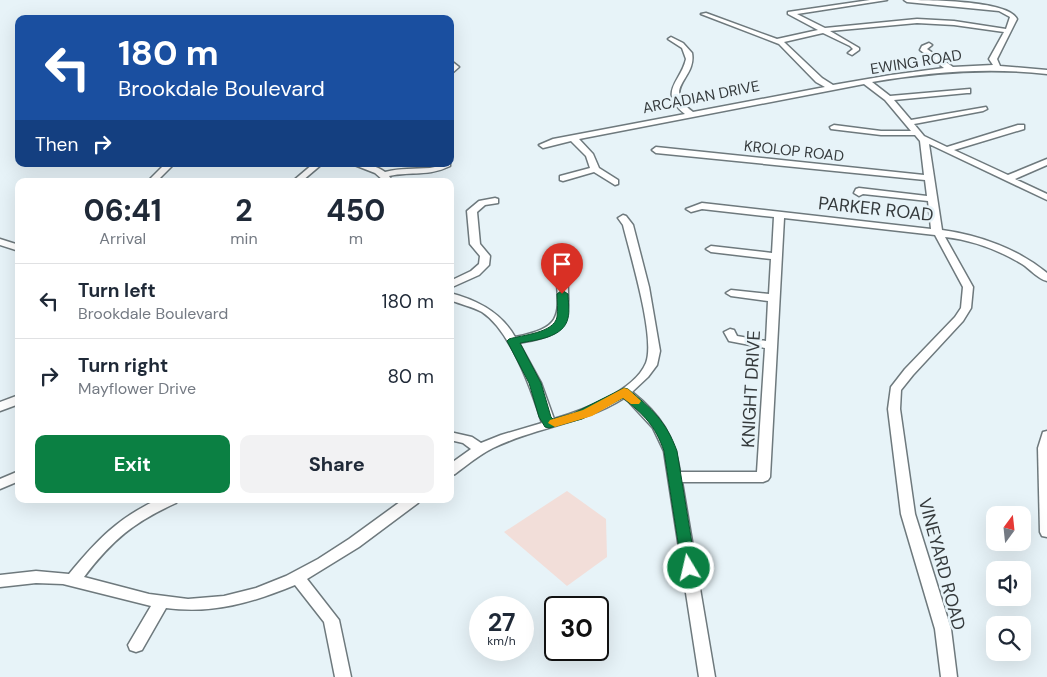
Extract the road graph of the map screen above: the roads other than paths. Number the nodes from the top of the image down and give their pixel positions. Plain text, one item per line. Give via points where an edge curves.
1 (884, 0) edge
2 (907, 0) edge
3 (704, 14) dead end
4 (823, 30) junction
5 (1008, 31) junction
6 (671, 39) dead end
7 (778, 41) junction
8 (929, 45) dead end
9 (852, 53) dead end
10 (997, 67) junction
11 (951, 69) junction
12 (1047, 72) edge
13 (866, 82) junction
14 (832, 88) junction
15 (965, 93) dead end
16 (889, 99) junction
17 (983, 109) dead end
18 (692, 115) junction
19 (908, 123) junction
20 (1021, 127) dead end
21 (834, 128) dead end
22 (853, 134) dead end
23 (921, 137) junction
24 (573, 138) junction
25 (543, 145) dead end
26 (948, 149) junction
27 (656, 150) dead end
28 (1047, 162) edge
29 (167, 167) edge
30 (314, 167) edge
31 (367, 167) edge
32 (405, 167) edge
33 (440, 167) edge
34 (595, 169) junction
35 (400, 170) junction
36 (155, 178) edge
37 (301, 178) edge
38 (385, 178) edge
39 (563, 178) dead end
40 (930, 178) junction
41 (1009, 178) junction
42 (615, 182) dead end
43 (859, 193) dead end
44 (1047, 196) edge
45 (932, 199) junction
46 (495, 201) dead end
47 (691, 209) dead end
48 (779, 215) junction
49 (623, 218) dead end
50 (938, 233) junction
51 (0, 242) edge
52 (15, 247) edge
53 (711, 249) dead end
54 (777, 257) junction
55 (561, 270) dead end
56 (1047, 278) edge
57 (454, 282) edge
58 (731, 293) dead end
59 (454, 297) edge
60 (774, 298) junction
61 (730, 332) dead end
62 (513, 341) junction
63 (772, 345) junction
64 (624, 392) junction
65 (15, 401) edge
66 (0, 407) edge
67 (549, 424) junction
68 (1047, 436) edge
69 (454, 437) edge
70 (481, 449) junction
71 (454, 468) edge
72 (674, 477) junction
73 (15, 478) edge
74 (0, 484) edge
75 (163, 503) edge
76 (408, 503) edge
77 (1047, 532) edge
78 (298, 578) junction
79 (73, 580) junction
80 (0, 582) edge
81 (161, 603) junction
82 (136, 645) dead end
83 (343, 677) edge
84 (707, 677) edge
85 (949, 677) edge

1 - 4 street via 790,13
2 - 5 street via 1001,9 1014,19
3 - 7 street
4 - 5 street via 924,21
4 - 7 street
4 - 9 street via 855,46 857,50
5 - 10 street via 993,59
6 - 18 street via 690,54 690,62 675,93 680,104
7 - 14 street via 819,80
8 - 11 street via 924,50
10 - 11 street, EWING ROAD
10 - 12 street, EWING ROAD
11 - 13 street, EWING ROAD
13 - 14 street, ARCADIAN DRIVE
13 - 16 street, EWING ROAD
14 - 18 street, ARCADIAN DRIVE
15 - 16 street
16 - 19 street, EWING ROAD
17 - 19 street
18 - 24 street, ARCADIAN DRIVE
19 - 23 street, EWING ROAD
20 - 26 street
21 - 23 street
22 - 23 street
23 - 26 street
23 - 40 street, VINEYARD ROAD
24 - 25 street, ARCADIAN DRIVE
24 - 34 street via 589,154
26 - 41 street
27 - 40 street, KROLOP ROAD
28 - 41 street
29 - 36 street
30 - 37 street
31 - 38 street
32 - 35 street
33 - 35 street via 434,170
34 - 39 street
34 - 42 street
35 - 38 street
40 - 45 street, VINEYARD ROAD
41 - 44 street
43 - 45 street
45 - 50 street, VINEYARD ROAD
46 - 57 street via 482,203 472,211 475,244 485,256 484,265
47 - 48 street, PARKER ROAD via 702,206
48 - 50 street, PARKER ROAD
48 - 54 street, KNIGHT DRIVE
49 - 64 street via 628,225 648,303 654,348 653,360 646,374
50 - 56 street, PARKER ROAD via 997,248 1024,261
50 - 85 street, VINEYARD ROAD via 968,287 966,308 960,319 895,390 894,409 908,514 943,630
51 - 52 street
53 - 54 street
54 - 60 street, KNIGHT DRIVE
55 - 62 street via 561,323 547,333
58 - 60 street
59 - 62 street via 492,314
60 - 63 street, KNIGHT DRIVE
61 - 63 street via 733,340
62 - 67 street via 535,383
63 - 72 street, KNIGHT DRIVE via 763,477
64 - 67 street via 587,413
64 - 72 street via 651,415 664,432
65 - 66 street
67 - 70 street via 517,433
68 - 77 street via 1044,448
69 - 70 street via 467,440
70 - 71 street
72 - 84 street
73 - 74 street
75 - 79 street via 130,519 112,533
76 - 78 street via 351,547
78 - 81 street via 277,589 235,600 192,605
78 - 83 street via 331,620
79 - 80 street via 43,578
79 - 81 street
81 - 82 street

